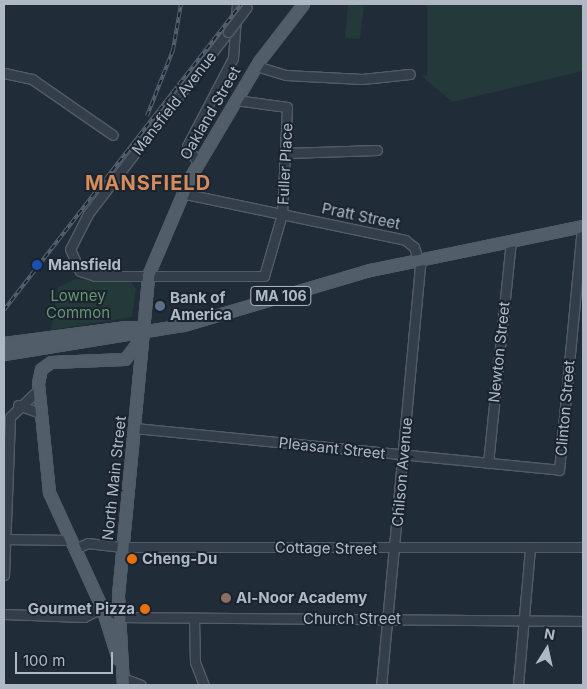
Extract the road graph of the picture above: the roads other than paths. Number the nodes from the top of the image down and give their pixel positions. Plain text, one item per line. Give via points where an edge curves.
1 (237, 4) edge
2 (303, 4) edge
3 (249, 5) edge
4 (256, 66) junction
5 (4, 73) edge
6 (410, 74) dead end
7 (235, 100) junction
8 (113, 135) dead end
9 (377, 150) dead end
10 (286, 153) junction
11 (198, 163) junction
12 (181, 193) junction
13 (282, 214) junction
14 (582, 226) edge
15 (510, 240) junction
16 (418, 259) junction
17 (148, 275) junction
18 (143, 332) junction
19 (4, 343) edge
20 (4, 354) edge
21 (125, 359) junction
22 (138, 382) junction
23 (38, 390) junction
24 (18, 406) junction
25 (40, 413) junction
26 (134, 428) junction
27 (403, 455) junction
28 (488, 463) junction
29 (559, 470) joint
30 (5, 539) junction
31 (72, 544) junction
32 (122, 547) junction
33 (583, 547) edge
34 (530, 548) junction
35 (395, 549) junction
36 (4, 575) edge
37 (118, 595) junction
38 (102, 608) junction
39 (4, 614) edge
40 (121, 617) junction
41 (194, 618) junction
42 (388, 619) junction
43 (523, 620) junction
44 (583, 621) edge
45 (123, 681) edge
46 (141, 685) edge
47 (204, 685) edge
48 (381, 685) edge
49 (518, 685) edge

1 - 11 street via 233,58 187,146
2 - 4 main road, Oakland Street
3 - 17 street, Mansfield Avenue, bridge via 88,214 72,243 70,258 87,274
4 - 6 street via 276,73 362,79
4 - 7 main road, Oakland Street
5 - 8 street via 32,79
7 - 10 street, Fuller Place via 286,105
7 - 11 main road, Oakland Street
9 - 10 street
10 - 13 street, Fuller Place
11 - 12 main road, Oakland Street
12 - 13 street, Pratt Street
12 - 17 main road, Oakland Street
13 - 16 street, Pratt Street via 409,241
13 - 17 street, Fuller Place via 264,276
14 - 15 main road, MA 106
14 - 29 street, Clinton Street
15 - 16 main road, MA 106
15 - 28 street, Newton Street
16 - 18 main road, MA 106 via 184,325
16 - 27 street, Chilson Avenue
17 - 18 main road, North Main Street
18 - 19 main road, MA 106 via 138,327 126,327
18 - 20 main road, MA 106
18 - 21 main road
18 - 22 main road, North Main Street
21 - 22 main road via 135,368
21 - 23 main road via 51,362 39,373
22 - 26 main road, North Main Street
23 - 24 street
23 - 25 main road
24 - 25 street
24 - 30 street via 10,416
25 - 31 main road via 45,476
26 - 27 street, Pleasant Street
26 - 32 main road, North Main Street
27 - 28 street, Pleasant Street
27 - 35 street, Chilson Avenue
28 - 29 street, Pleasant Street
30 - 31 street, Cottage Street
30 - 36 street
31 - 32 street, Cottage Street
31 - 38 main road
32 - 35 street, Cottage Street
32 - 37 main road, North Main Street
33 - 34 street, Cottage Street
34 - 35 street, Cottage Street
34 - 43 street
35 - 42 street, Chilson Avenue
37 - 38 main road via 112,604
37 - 40 main road, North Main Street
38 - 39 street via 84,617
38 - 40 street
38 - 45 main road
40 - 41 street, Church Street
40 - 45 main road, North Main Street
41 - 42 street, Church Street
41 - 47 street via 195,662
42 - 43 street, Church Street
42 - 48 street, Chilson Avenue
43 - 44 street, Church Street
43 - 49 street
45 - 46 street

